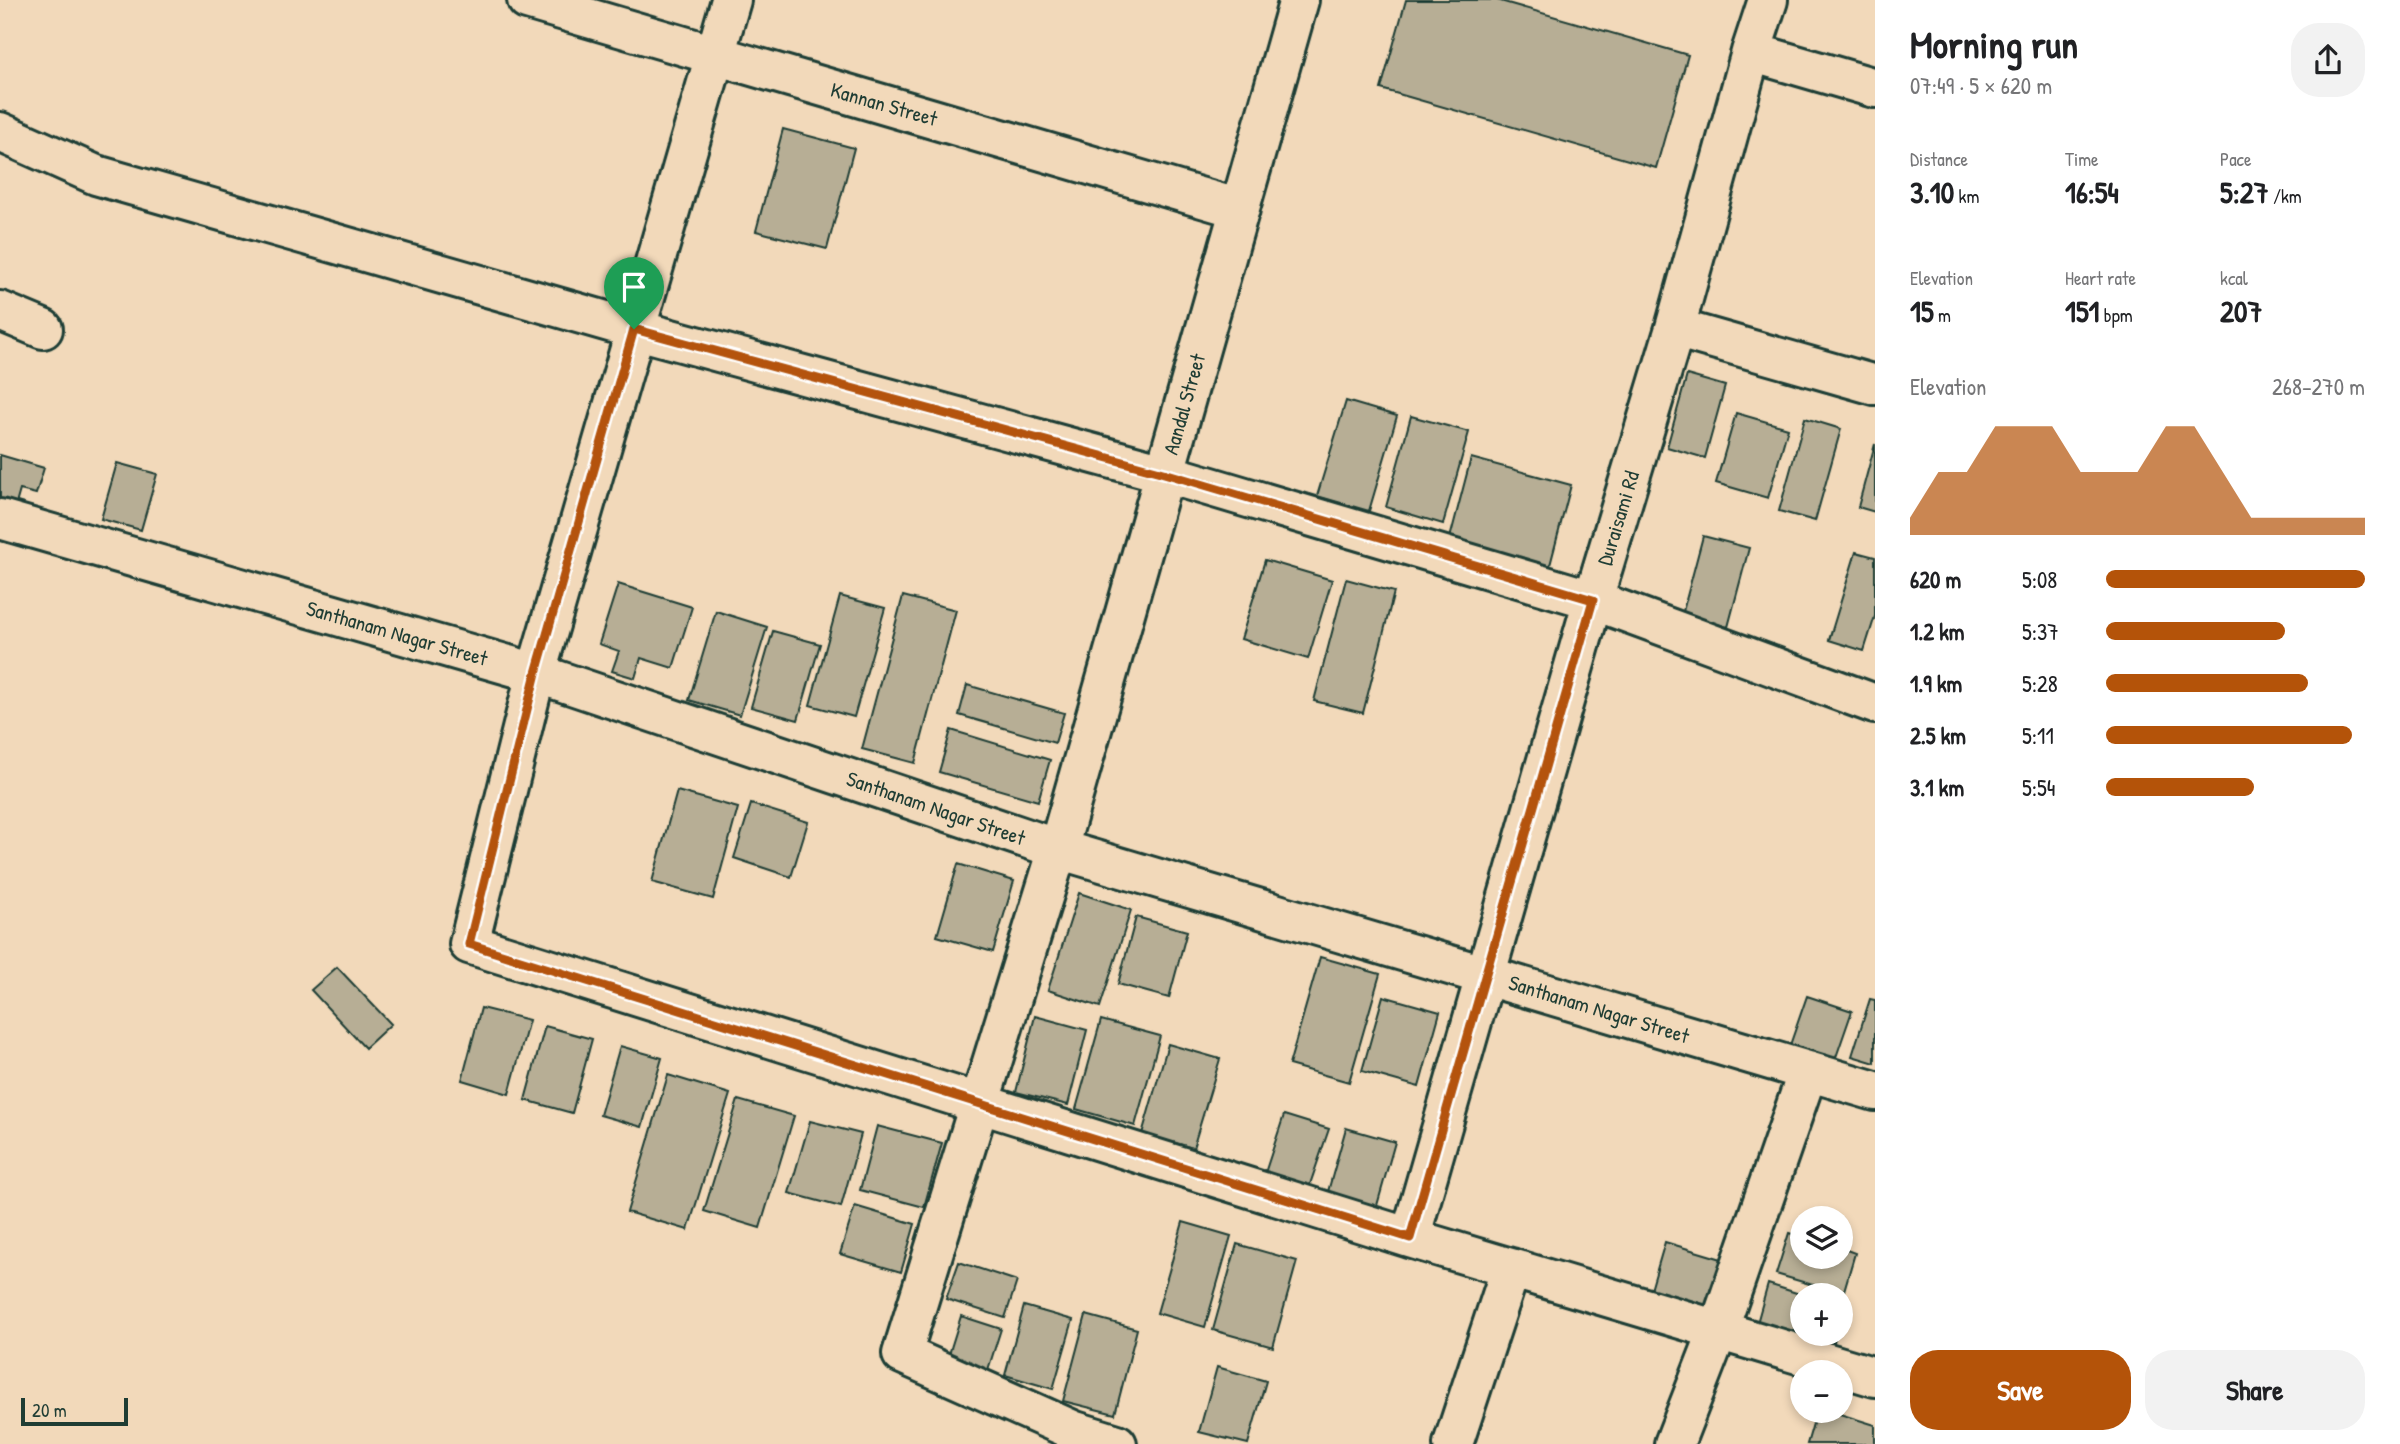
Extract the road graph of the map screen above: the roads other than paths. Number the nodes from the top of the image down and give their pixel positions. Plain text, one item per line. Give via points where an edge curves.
1 (527, 0) edge
2 (731, 0) edge
3 (1299, 0) edge
4 (1768, 0) edge
5 (1751, 52) junction
6 (714, 54) junction
7 (1875, 88) edge
8 (0, 132) edge
9 (1240, 209) junction
10 (0, 311) edge
11 (1675, 328) junction
12 (43, 329) dead end
13 (634, 329) junction
14 (1875, 385) edge
15 (1164, 473) junction
16 (0, 519) edge
17 (1593, 600) junction
18 (536, 673) junction
19 (1875, 704) edge
20 (1058, 849) junction
21 (1486, 976) junction
22 (1808, 1071) junction
23 (1875, 1091) edge
24 (981, 1102) junction
25 (1410, 1238) junction
26 (1511, 1268) junction
27 (1718, 1331) junction
28 (1875, 1377) edge
29 (1075, 1438) edge
30 (1117, 1444) edge
31 (1453, 1444) edge
32 (1674, 1444) edge

1 - 6 street, Kannan Street
2 - 6 street
3 - 9 street, Aandal Street
4 - 5 street, Duraisami Rd
5 - 7 street
5 - 11 street, Duraisami Rd
6 - 9 street, Kannan Street
6 - 13 street
8 - 13 street via 96,175
9 - 15 street, Aandal Street
10 - 12 street
11 - 14 street
11 - 17 street, Duraisami Rd
13 - 15 street
13 - 18 street
15 - 17 street
15 - 20 street, Aandal Street
16 - 18 street, Santhanam Nagar Street
17 - 19 street
17 - 21 street, Duraisami Rd
18 - 20 street, Santhanam Nagar Street
18 - 24 street via 469,944
20 - 21 street, Santhanam Nagar Street
20 - 24 street, Aandal Street
21 - 22 street, Santhanam Nagar Street
21 - 25 street, Duraisami Rd
22 - 23 street, Santhanam Nagar Street
22 - 27 street
24 - 25 street
24 - 29 street, Aandal Street via 902,1354
25 - 26 street
26 - 27 street
26 - 31 street
27 - 28 street
27 - 32 street
29 - 30 street

